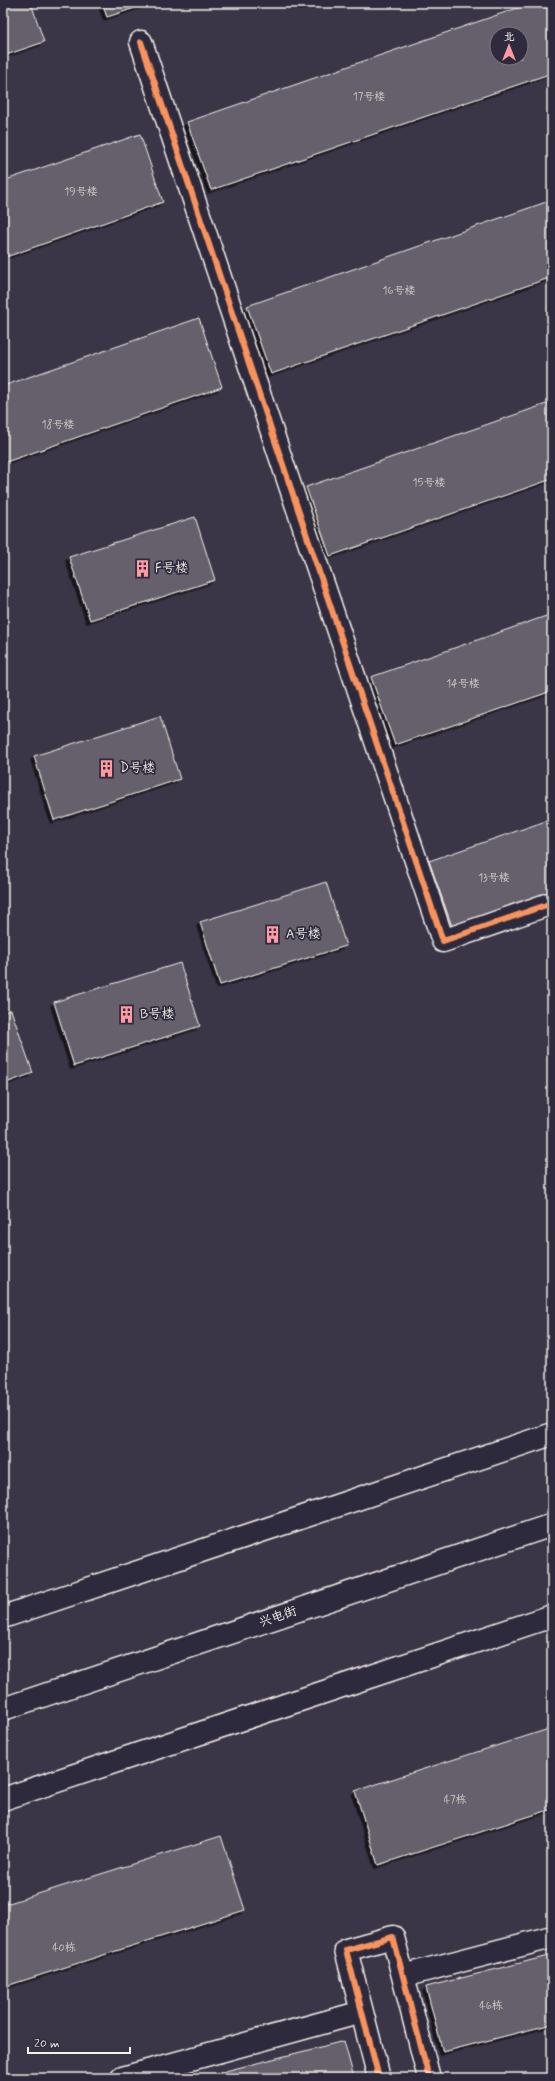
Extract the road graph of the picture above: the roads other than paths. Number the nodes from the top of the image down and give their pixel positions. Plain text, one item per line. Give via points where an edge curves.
1 (141, 42) dead end
2 (552, 903) edge
3 (552, 1434) edge
4 (552, 1525) edge
5 (552, 1616) edge
6 (3, 1617) edge
7 (3, 1709) edge
8 (3, 1800) edge
9 (552, 1937) edge
10 (403, 1976) junction
11 (362, 2012) junction
12 (122, 2078) edge
13 (379, 2078) edge
14 (429, 2078) edge

1 - 2 street via 443,941
3 - 6 street
4 - 7 street, 兴电街
5 - 8 street
9 - 10 street
10 - 11 street via 393,1937 346,1950
10 - 14 street
11 - 12 street
11 - 13 street

